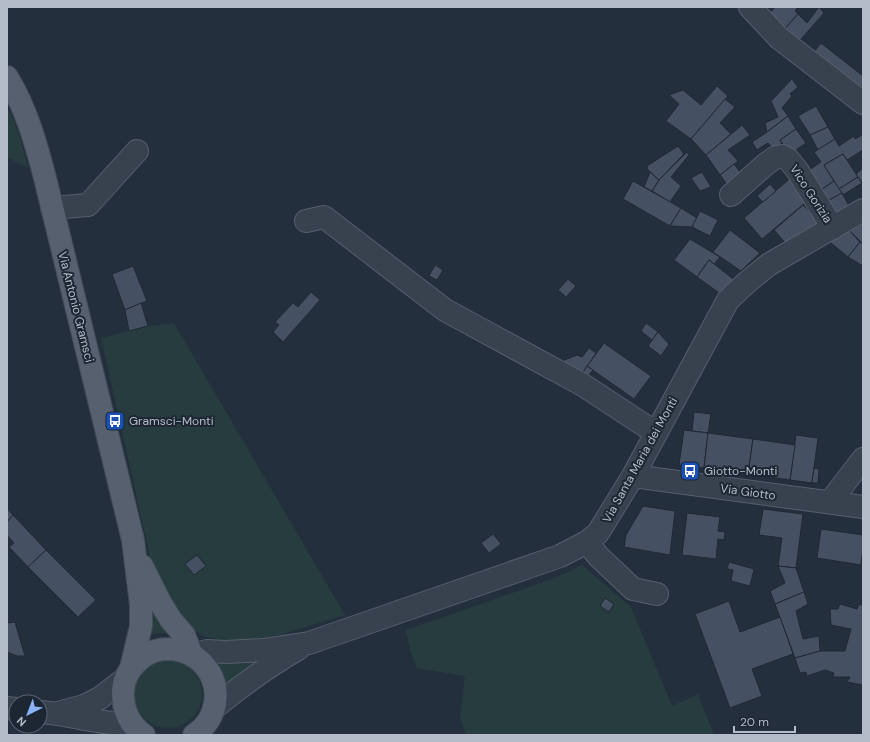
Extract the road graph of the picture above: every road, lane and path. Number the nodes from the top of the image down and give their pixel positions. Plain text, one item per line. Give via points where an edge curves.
1 (750, 7) edge
2 (7, 77) edge
3 (863, 102) edge
4 (137, 150) dead end
5 (731, 195) dead end
6 (52, 208) junction
7 (863, 210) edge
8 (306, 220) dead end
9 (833, 228) junction
10 (656, 433) junction
11 (863, 459) edge
12 (633, 476) junction
13 (830, 502) junction
14 (863, 507) edge
15 (133, 540) junction
16 (587, 542) junction
17 (657, 594) dead end
18 (310, 643) junction
19 (199, 653) junction
20 (128, 673) junction
21 (49, 713) edge
22 (210, 720) edge
23 (138, 730) edge
24 (194, 735) edge

1 - 3 street via 779,38
2 - 6 main road, Via Antonio Gramsci via 18,94 32,131
4 - 6 street via 88,205
5 - 9 street, Vico Gorizia via 766,164 782,156 797,170
6 - 15 main road, Via Antonio Gramsci
7 - 9 street, Via Santa Maria dei Monti
8 - 10 street via 324,217 445,310 583,385
9 - 10 street, Via Santa Maria dei Monti via 768,266 728,300
10 - 12 street, Via Santa Maria dei Monti
11 - 13 street
12 - 13 street, Via Giotto
12 - 16 street, Via Santa Maria dei Monti via 598,533
13 - 14 street, Via Giotto
15 - 19 main road via 145,573 171,620
15 - 20 main road via 141,626
16 - 17 street via 633,589
16 - 18 street, Via Santa Maria dei Monti via 560,556
18 - 19 street via 263,650
18 - 22 street via 255,676
19 - 20 main road via 159,650 139,660
19 - 22 main road via 215,688 216,698
20 - 21 street via 100,698 84,706
20 - 23 main road via 123,690 123,702 126,714
21 - 23 street
22 - 24 main road

